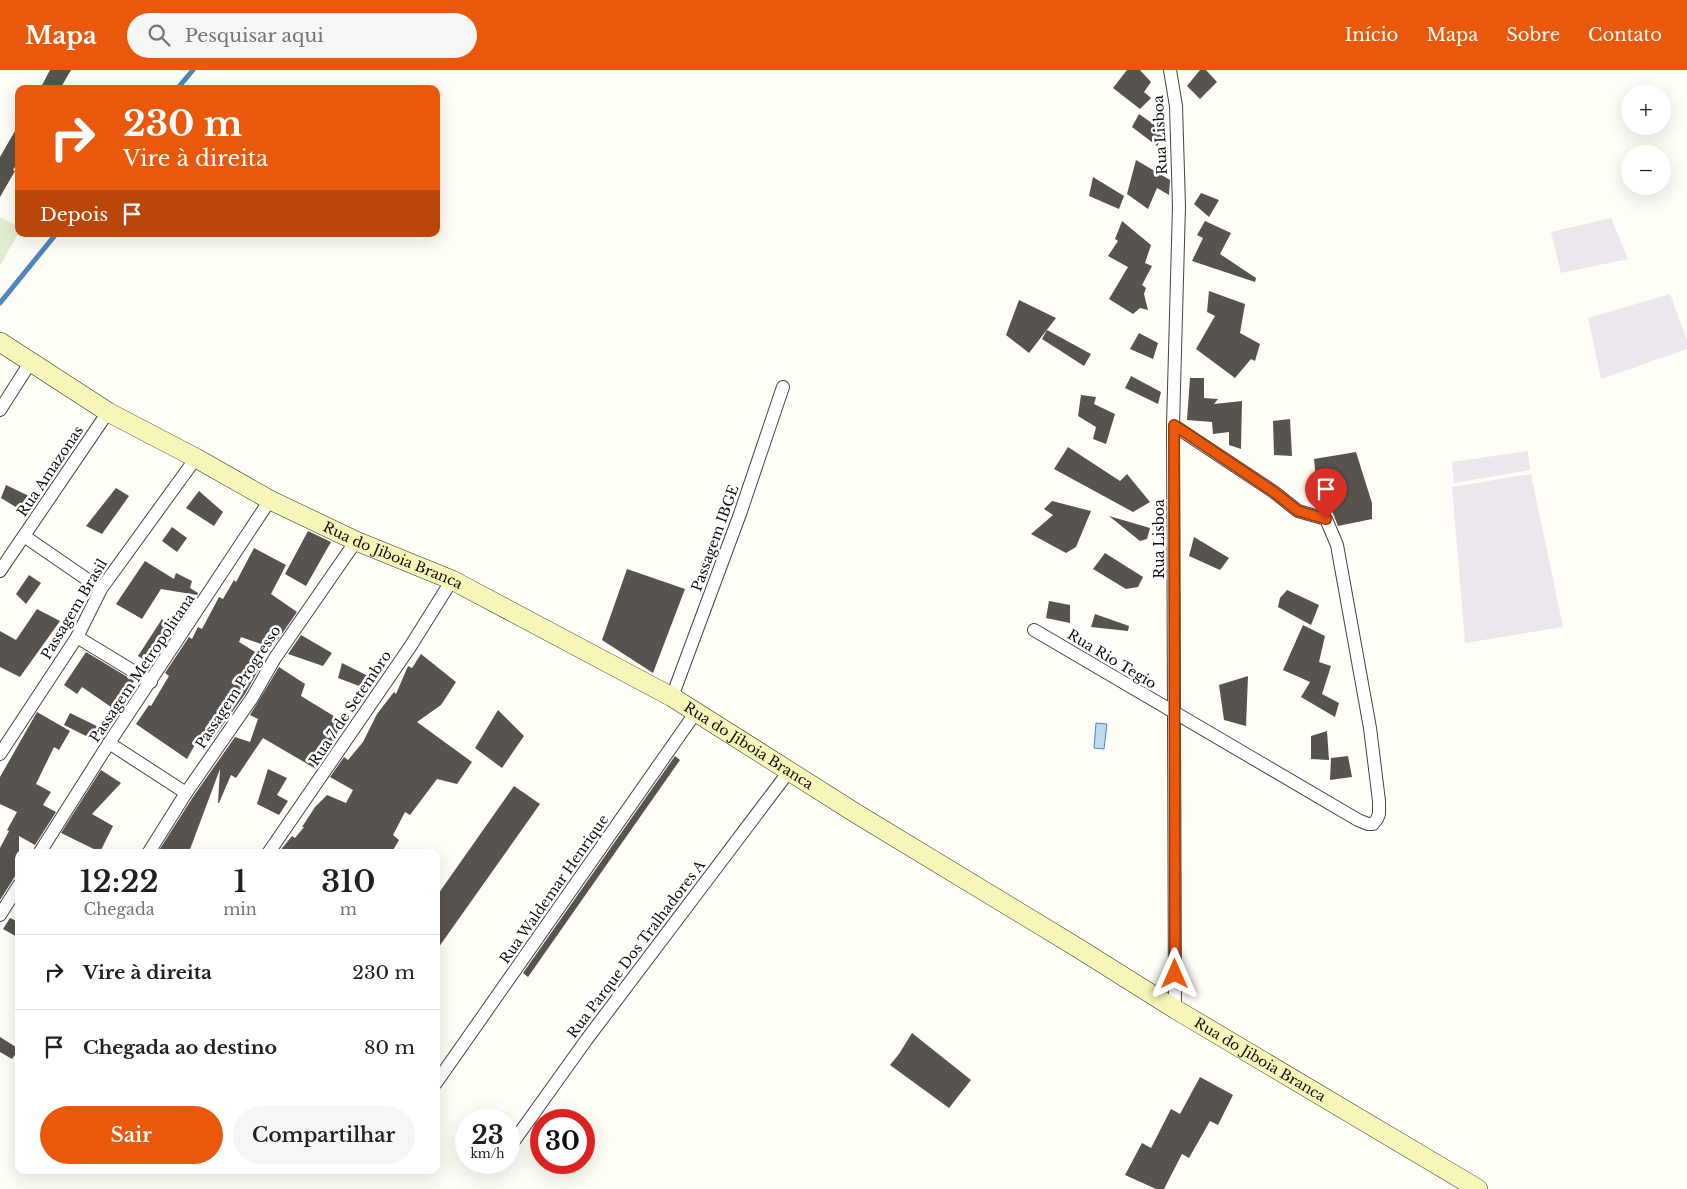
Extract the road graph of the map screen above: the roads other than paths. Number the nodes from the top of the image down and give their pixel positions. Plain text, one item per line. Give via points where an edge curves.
1 (1170, 70) edge
2 (1, 342) edge
3 (30, 362) junction
4 (783, 387) dead end
5 (0, 410) edge
6 (108, 412) junction
7 (1174, 425) junction
8 (196, 458) junction
9 (270, 500) junction
10 (24, 536) junction
11 (356, 541) junction
12 (0, 570) edge
13 (452, 580) junction
14 (101, 589) junction
15 (1034, 630) dead end
16 (77, 637) junction
17 (151, 682) junction
18 (672, 697) junction
19 (696, 712) junction
20 (1175, 714) junction
21 (109, 743) junction
22 (0, 754) edge
23 (790, 770) junction
24 (186, 793) junction
25 (42, 849) edge
26 (151, 849) edge
27 (271, 849) edge
28 (15, 891) edge
29 (0, 915) edge
30 (1175, 1009) junction
31 (440, 1078) edge
32 (520, 1133) edge
33 (1478, 1189) edge

1 - 7 street, Rua Lisboa via 1176,106 1179,206
2 - 3 main road, Rua do Jiboia Branca
3 - 5 street
3 - 6 main road, Rua do Jiboia Branca
4 - 18 street, Passagem IBGE
6 - 8 main road, Rua do Jiboia Branca
6 - 10 street, Rua Amazonas
7 - 20 street, Rua Lisboa
7 - 20 street, Rua Rio Tegio via 1298,511 1326,519 1337,545 1370,728 1379,801 1377,819 1373,824 1358,820
8 - 9 main road, Rua do Jiboia Branca
8 - 14 street, Passagem Brasil
9 - 11 main road, Rua do Jiboia Branca
9 - 17 street, Passagem Metropolitana
10 - 12 street, Rua Amazonas
10 - 14 street
11 - 13 main road, Rua do Jiboia Branca
11 - 24 street, Passagem Progresso
13 - 18 main road, Rua do Jiboia Branca
13 - 27 street, Rua 7 de Setembro via 410,647
14 - 16 street, Passagem Brasil
15 - 20 street, Rua Rio Tegio
16 - 17 street
16 - 22 street, Passagem Brasil
17 - 21 street, Passagem Metropolitana
18 - 19 main road, Rua do Jiboia Branca
19 - 23 main road, Rua do Jiboia Branca
19 - 31 street, Rua Waldemar Henrique
20 - 30 street, Rua Lisboa
21 - 24 street
21 - 25 street, Passagem Metropolitana
23 - 30 main road, Rua do Jiboia Branca
23 - 32 street, Rua Parque Dos Tralhadores A
24 - 26 street, Passagem Progresso
28 - 29 street
30 - 33 main road, Rua do Jiboia Branca

